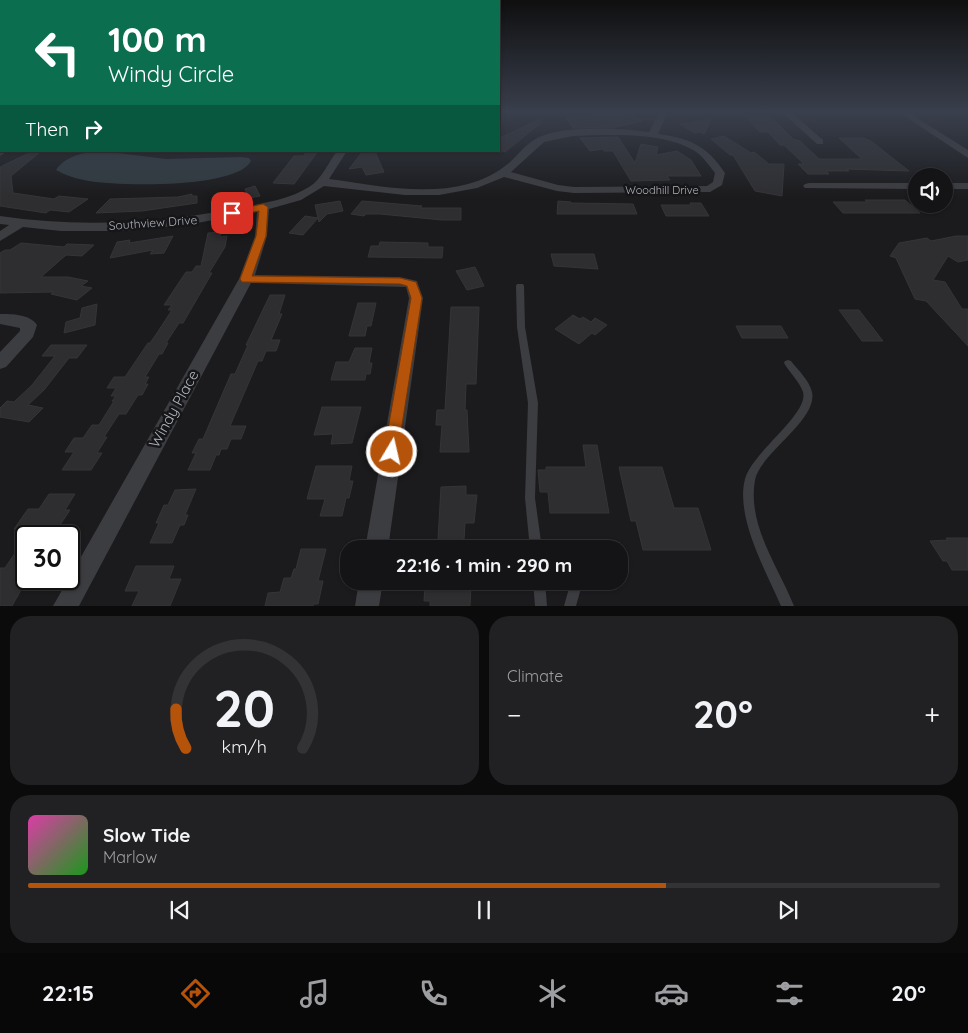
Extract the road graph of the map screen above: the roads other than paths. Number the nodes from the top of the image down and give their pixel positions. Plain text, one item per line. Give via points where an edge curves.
1 (539, 141) edge
2 (681, 141) edge
3 (947, 141) edge
4 (341, 152) edge
5 (968, 155) edge
6 (503, 173) junction
7 (322, 182) junction
8 (809, 186) dead end
9 (908, 186) edge
10 (953, 186) edge
11 (968, 186) edge
12 (263, 207) junction
13 (0, 220) edge
14 (19, 224) junction
15 (0, 236) edge
16 (246, 279) junction
17 (520, 286) dead end
18 (0, 319) edge
19 (0, 363) edge
20 (788, 363) dead end
21 (377, 540) edge
22 (535, 540) edge
23 (370, 590) edge
24 (539, 590) edge
25 (574, 590) edge
26 (65, 606) edge
27 (367, 606) edge
28 (540, 606) edge
29 (570, 606) edge
30 (788, 606) edge

1 - 6 street, Woodhill Drive
2 - 6 street, Woodhill Drive via 697,148 720,172 718,182 710,189 574,190
3 - 5 street
4 - 7 street, Southview Drive
6 - 7 street, Woodhill Drive via 474,186 452,191 404,191
7 - 12 street, Southview Drive via 301,196
8 - 9 street
10 - 11 street
12 - 14 street, Southview Drive via 201,220 139,226
12 - 16 street, Windy Place via 261,236
13 - 14 street, Southview Drive
14 - 15 street
16 - 21 street via 400,281 412,284 416,298
16 - 26 street, Windy Place
17 - 22 lane via 521,327 533,403 530,498
18 - 19 street via 29,325 27,333
20 - 30 lane via 805,385 808,397 802,412 750,477 749,512
23 - 27 street
24 - 28 lane
25 - 29 lane

